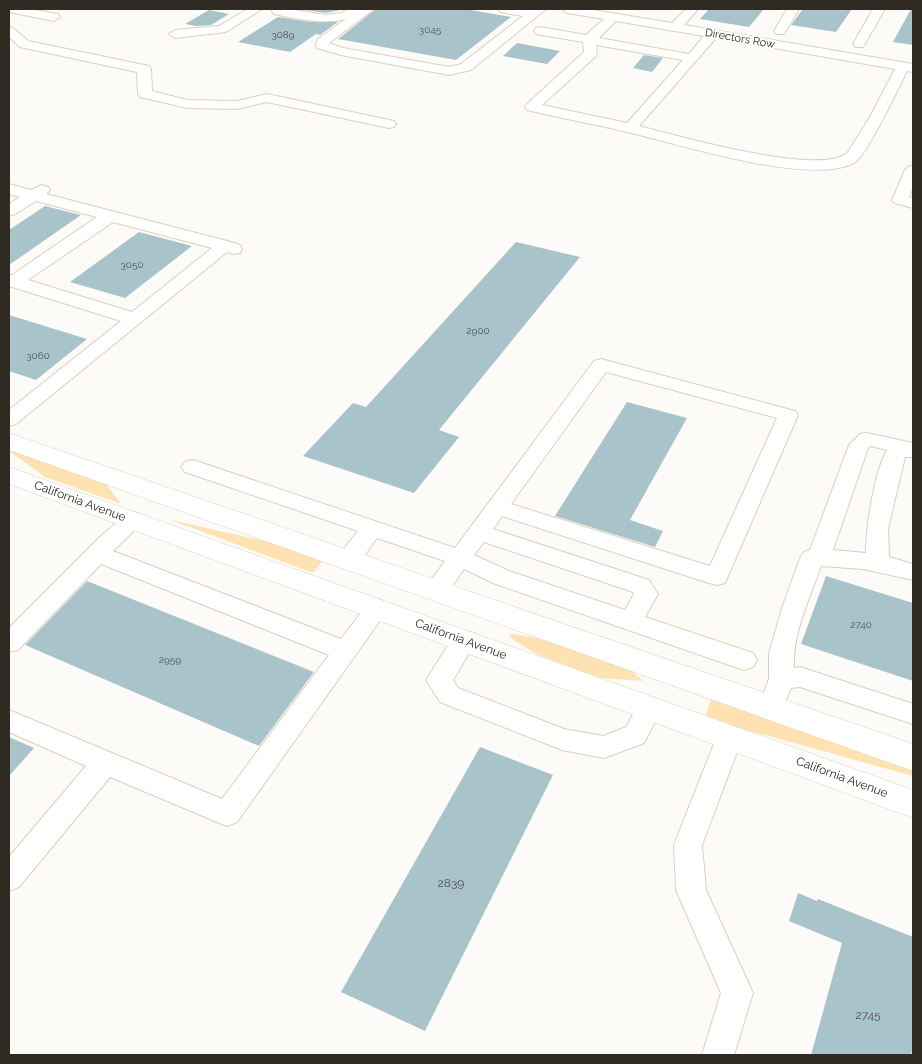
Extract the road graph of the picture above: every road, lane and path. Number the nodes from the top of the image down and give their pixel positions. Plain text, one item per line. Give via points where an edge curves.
1 (10, 9) edge
2 (256, 9) edge
3 (357, 9) edge
4 (368, 9) edge
5 (504, 9) edge
6 (567, 9) edge
7 (692, 9) edge
8 (793, 9) edge
9 (879, 9) edge
10 (536, 11) edge
11 (277, 12) edge
12 (54, 17) dead end
13 (613, 17) junction
14 (675, 27) junction
15 (600, 29) junction
16 (9, 31) edge
17 (780, 31) junction
18 (175, 34) dead end
19 (628, 34) dead end
20 (713, 34) junction
21 (797, 34) dead end
22 (589, 40) junction
23 (770, 43) junction
24 (877, 47) dead end
25 (692, 58) junction
26 (908, 67) edge
27 (389, 124) dead end
28 (630, 128) junction
29 (913, 170) edge
30 (50, 185) dead end
31 (9, 189) edge
32 (33, 195) junction
33 (913, 203) edge
34 (9, 211) edge
35 (110, 216) junction
36 (12, 280) edge
37 (135, 319) junction
38 (17, 404) edge
39 (9, 420) edge
40 (9, 441) edge
41 (909, 450) edge
42 (192, 467) dead end
43 (9, 475) edge
44 (161, 494) junction
45 (497, 507) junction
46 (134, 520) junction
47 (373, 528) junction
48 (479, 532) junction
49 (97, 554) junction
50 (460, 558) junction
51 (819, 558) junction
52 (348, 560) junction
53 (877, 561) junction
54 (913, 572) edge
55 (399, 577) junction
56 (436, 590) junction
57 (377, 608) junction
58 (486, 608) junction
59 (630, 622) junction
60 (466, 640) junction
61 (9, 643) edge
62 (346, 652) junction
63 (744, 660) dead end
64 (668, 672) junction
65 (782, 679) junction
66 (650, 707) junction
67 (771, 708) junction
68 (913, 714) edge
69 (9, 720) edge
70 (730, 736) junction
71 (913, 758) edge
72 (105, 763) junction
73 (913, 804) edge
74 (9, 878) edge
75 (718, 1055) edge

1 - 12 street
2 - 18 street via 222,29
3 - 11 street via 329,20
4 - 10 street via 322,45 449,71 466,67
5 - 10 street
6 - 13 street, Directors Row
7 - 14 street
8 - 17 street
9 - 24 street via 854,43
13 - 14 street, Directors Row
13 - 15 street
14 - 20 street, Directors Row
15 - 19 street
15 - 22 street
15 - 22 street via 543,26
16 - 27 street via 24,44 144,69 145,94 187,104 237,105 266,98
17 - 21 street
17 - 23 street
20 - 23 street, Directors Row
20 - 25 street
22 - 25 street
22 - 28 street via 591,53 532,107
23 - 26 street, Directors Row
25 - 28 street
26 - 28 street via 850,159 833,164 796,164
29 - 33 street via 900,200
30 - 32 street
31 - 32 street
32 - 34 street
32 - 35 street
35 - 36 street
35 - 37 street via 230,247
36 - 37 street
37 - 38 street
38 - 39 street
40 - 44 main road
41 - 51 street via 867,439 859,444
41 - 53 street via 896,453 877,529
42 - 47 street
43 - 46 main road, California Avenue
44 - 46 main road
44 - 52 main road
45 - 45 street via 601,365 788,415 718,578
45 - 48 street
46 - 49 street
46 - 57 main road, California Avenue
47 - 50 street
47 - 52 street
48 - 50 street
48 - 59 street via 641,586 646,594
49 - 61 street
49 - 62 street
50 - 56 street
50 - 59 street via 502,577
51 - 53 street
51 - 65 street via 812,558 794,608 781,654
52 - 55 main road
53 - 54 street
55 - 56 main road
55 - 57 main road
56 - 58 main road
57 - 60 main road, California Avenue
57 - 62 street
58 - 60 main road
58 - 64 main road
59 - 63 street
60 - 66 main road, California Avenue
60 - 66 street via 439,680 449,695 562,739 604,747 635,734
62 - 72 street via 227,814
64 - 66 main road
64 - 67 main road
65 - 67 street
65 - 68 street via 800,677
66 - 70 main road, California Avenue
67 - 71 main road
69 - 72 street
70 - 73 main road, California Avenue
70 - 75 street via 688,845 691,890 737,992
72 - 74 street

